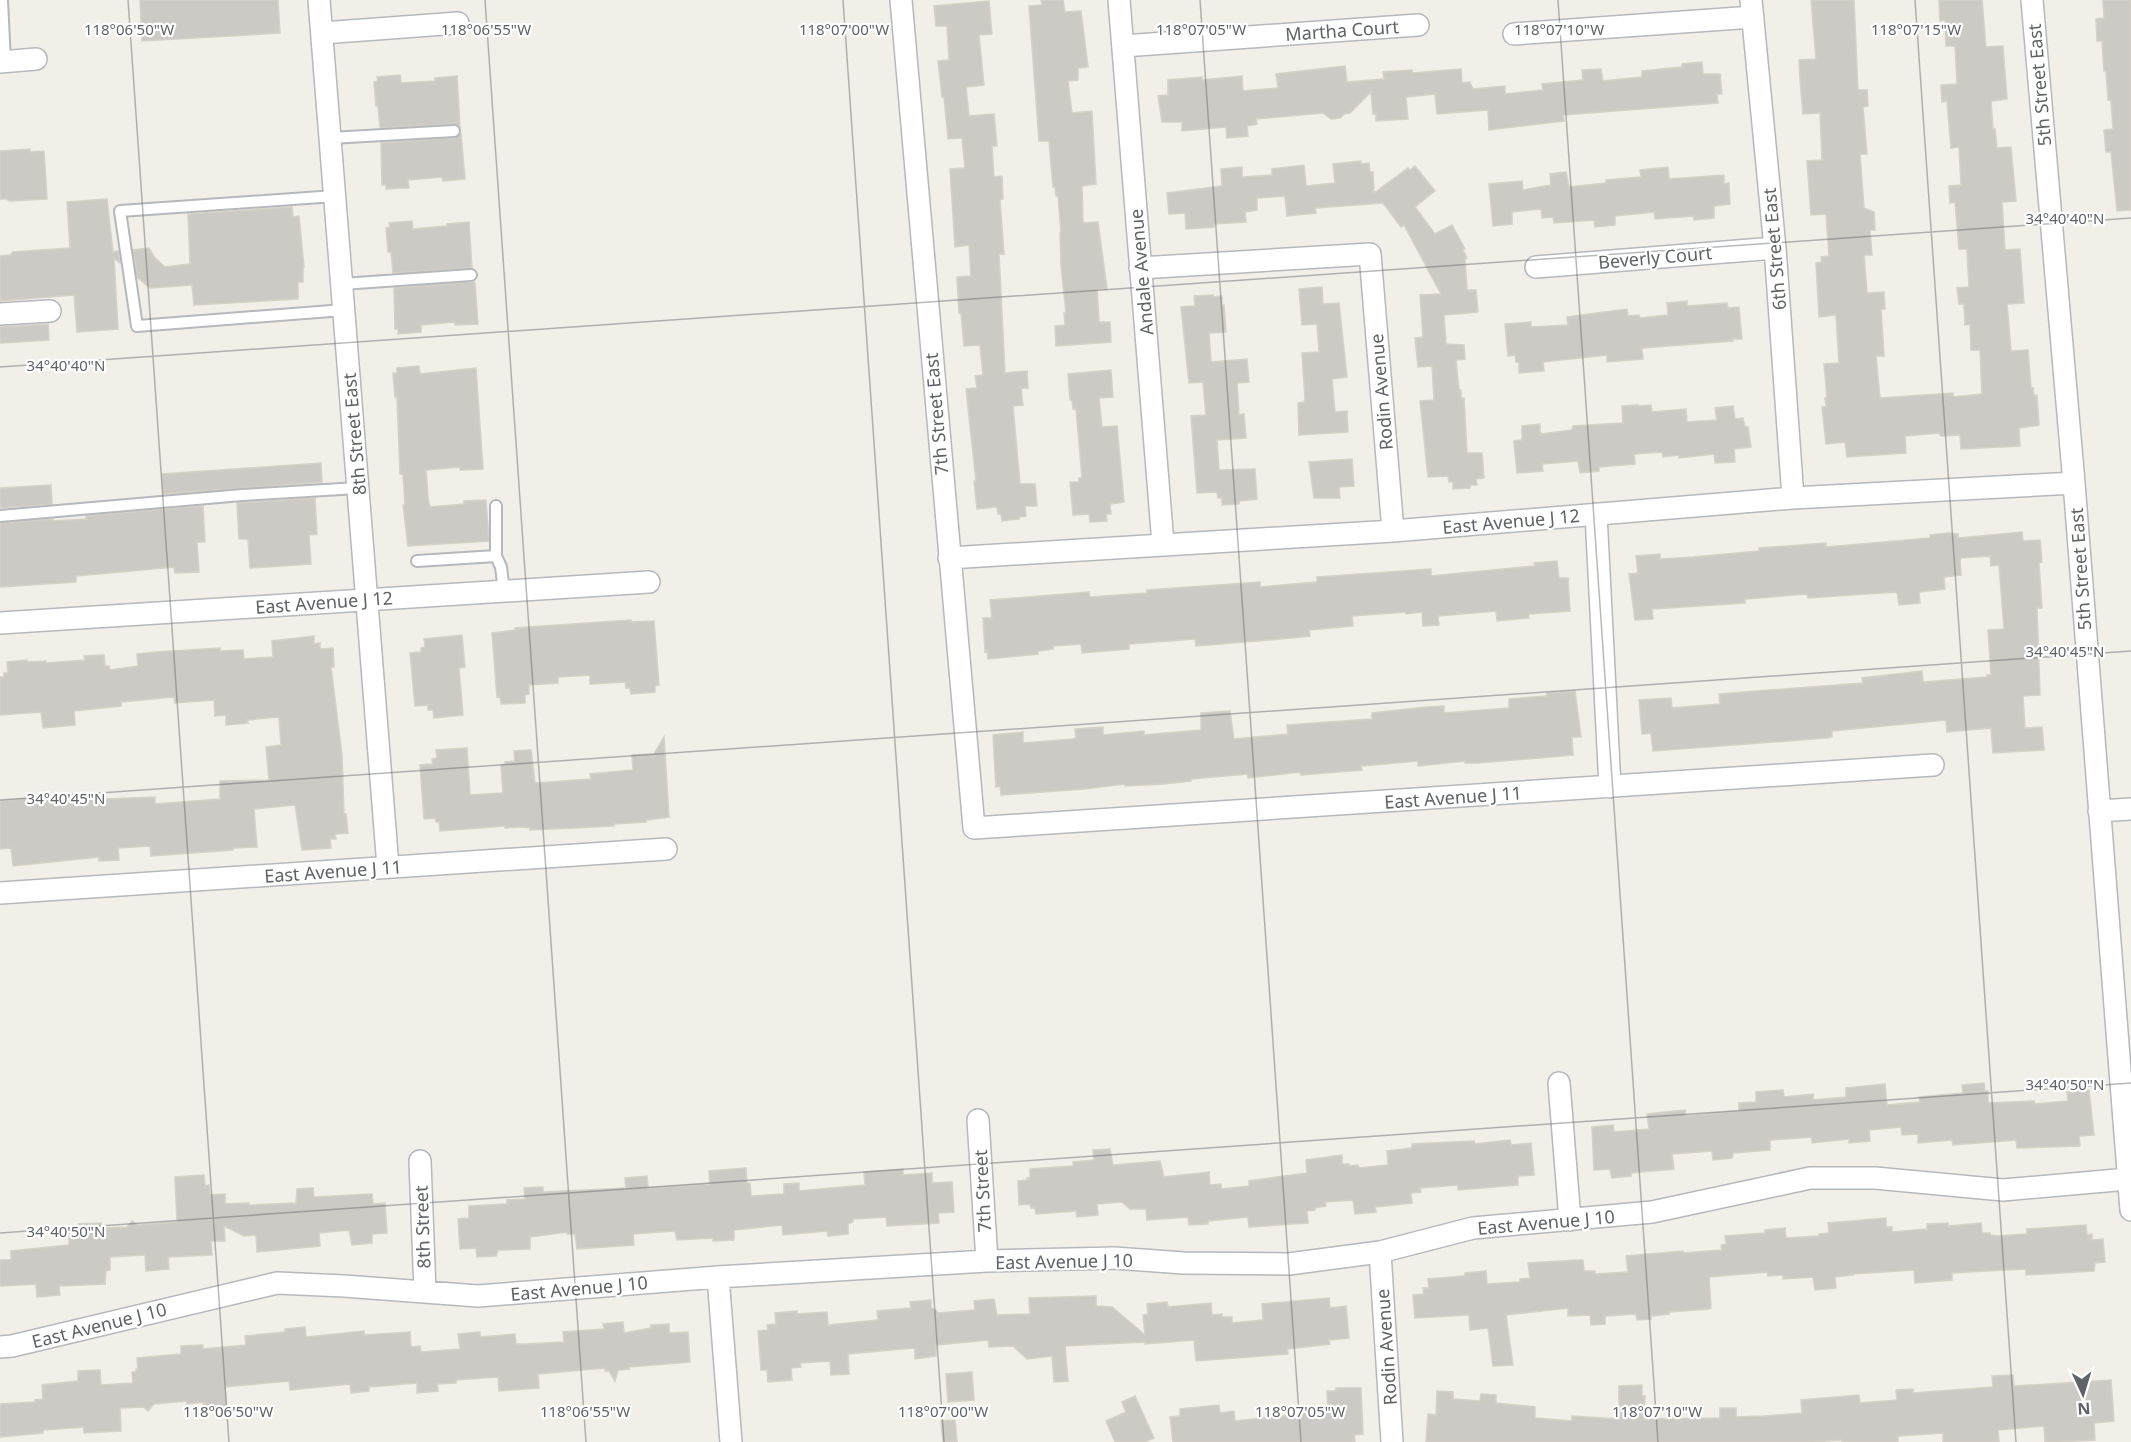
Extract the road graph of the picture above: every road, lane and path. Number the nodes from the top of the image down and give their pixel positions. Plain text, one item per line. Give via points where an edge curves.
1 (2, 0) edge
2 (319, 0) edge
3 (901, 0) edge
4 (1119, 0) edge
5 (2032, 0) edge
6 (1752, 9) edge
7 (1, 17) edge
8 (458, 23) dead end
9 (1418, 25) dead end
10 (322, 33) junction
11 (1514, 34) dead end
12 (1123, 46) junction
13 (36, 59) dead end
14 (3, 62) edge
15 (454, 131) dead end
16 (330, 138) junction
17 (335, 196) junction
18 (1775, 248) junction
19 (1536, 267) dead end
20 (1140, 268) junction
21 (471, 275) dead end
22 (342, 284) junction
23 (344, 310) junction
24 (50, 311) dead end
25 (0, 314) edge
26 (2074, 483) junction
27 (358, 488) junction
28 (1792, 498) junction
29 (496, 506) dead end
30 (1596, 514) junction
31 (0, 516) edge
32 (1393, 531) junction
33 (1163, 544) junction
34 (496, 556) junction
35 (949, 558) junction
36 (417, 561) dead end
37 (649, 582) dead end
38 (504, 591) junction
39 (367, 600) junction
40 (0, 623) edge
41 (1933, 765) dead end
42 (1610, 787) junction
43 (2131, 809) edge
44 (2099, 811) junction
45 (974, 828) joint
46 (666, 849) dead end
47 (388, 867) junction
48 (0, 893) edge
49 (1559, 1083) dead end
50 (978, 1120) dead end
51 (420, 1161) dead end
52 (2128, 1179) junction
53 (2131, 1210) edge
54 (1570, 1220) junction
55 (1380, 1252) junction
56 (987, 1262) junction
57 (718, 1277) junction
58 (425, 1292) junction
59 (0, 1347) edge
60 (731, 1442) edge
61 (1392, 1442) edge

1 - 7 lane
2 - 10 street, 8th Street East
3 - 35 street, 7th Street East
4 - 12 street, Andale Avenue
5 - 26 street, 5th Street East
6 - 11 street
6 - 18 street, 6th Street East
7 - 14 lane
8 - 10 street
9 - 12 street, Martha Court
10 - 16 street, 8th Street East
12 - 20 street, Andale Avenue
13 - 14 street
15 - 16 lane
16 - 17 street, 8th Street East
17 - 22 street, 8th Street East
17 - 23 lane via 120,211 137,326
18 - 19 street, Beverly Court
18 - 28 street, 6th Street East
20 - 32 street, Rodin Avenue via 1370,254
20 - 33 street, Andale Avenue
21 - 22 lane
22 - 23 street, 8th Street East
23 - 27 street, 8th Street East
24 - 25 street
26 - 28 street, East Avenue J 12
26 - 44 street, 5th Street East
27 - 31 lane
27 - 39 street, 8th Street East
28 - 30 street, East Avenue J 12
29 - 34 lane
30 - 32 street, East Avenue J 12
30 - 42 street
32 - 33 street, East Avenue J 12
33 - 35 street, East Avenue J 12
34 - 36 lane
34 - 38 lane
35 - 45 street, 7th Street East
37 - 38 street, East Avenue J 12
38 - 39 street, East Avenue J 12
39 - 40 street, East Avenue J 12
39 - 47 street, 8th Street East
41 - 42 street, East Avenue J 11
42 - 45 street, East Avenue J 11
43 - 44 street
44 - 52 street, 5th Street East
46 - 47 street, East Avenue J 11
47 - 48 street, East Avenue J 11
49 - 54 street
50 - 56 street, 7th Street
51 - 58 street, 8th Street
52 - 53 street, 5th Street East
52 - 54 street, East Avenue J 10 via 2003,1190 1875,1178 1810,1178 1652,1212
54 - 55 street, East Avenue J 10 via 1473,1228
55 - 56 street, East Avenue J 10 via 1289,1264 1114,1258
55 - 61 street, Rodin Avenue
56 - 57 street, East Avenue J 10
57 - 58 street, East Avenue J 10 via 478,1296
57 - 60 street
58 - 59 street, East Avenue J 10 via 277,1283

